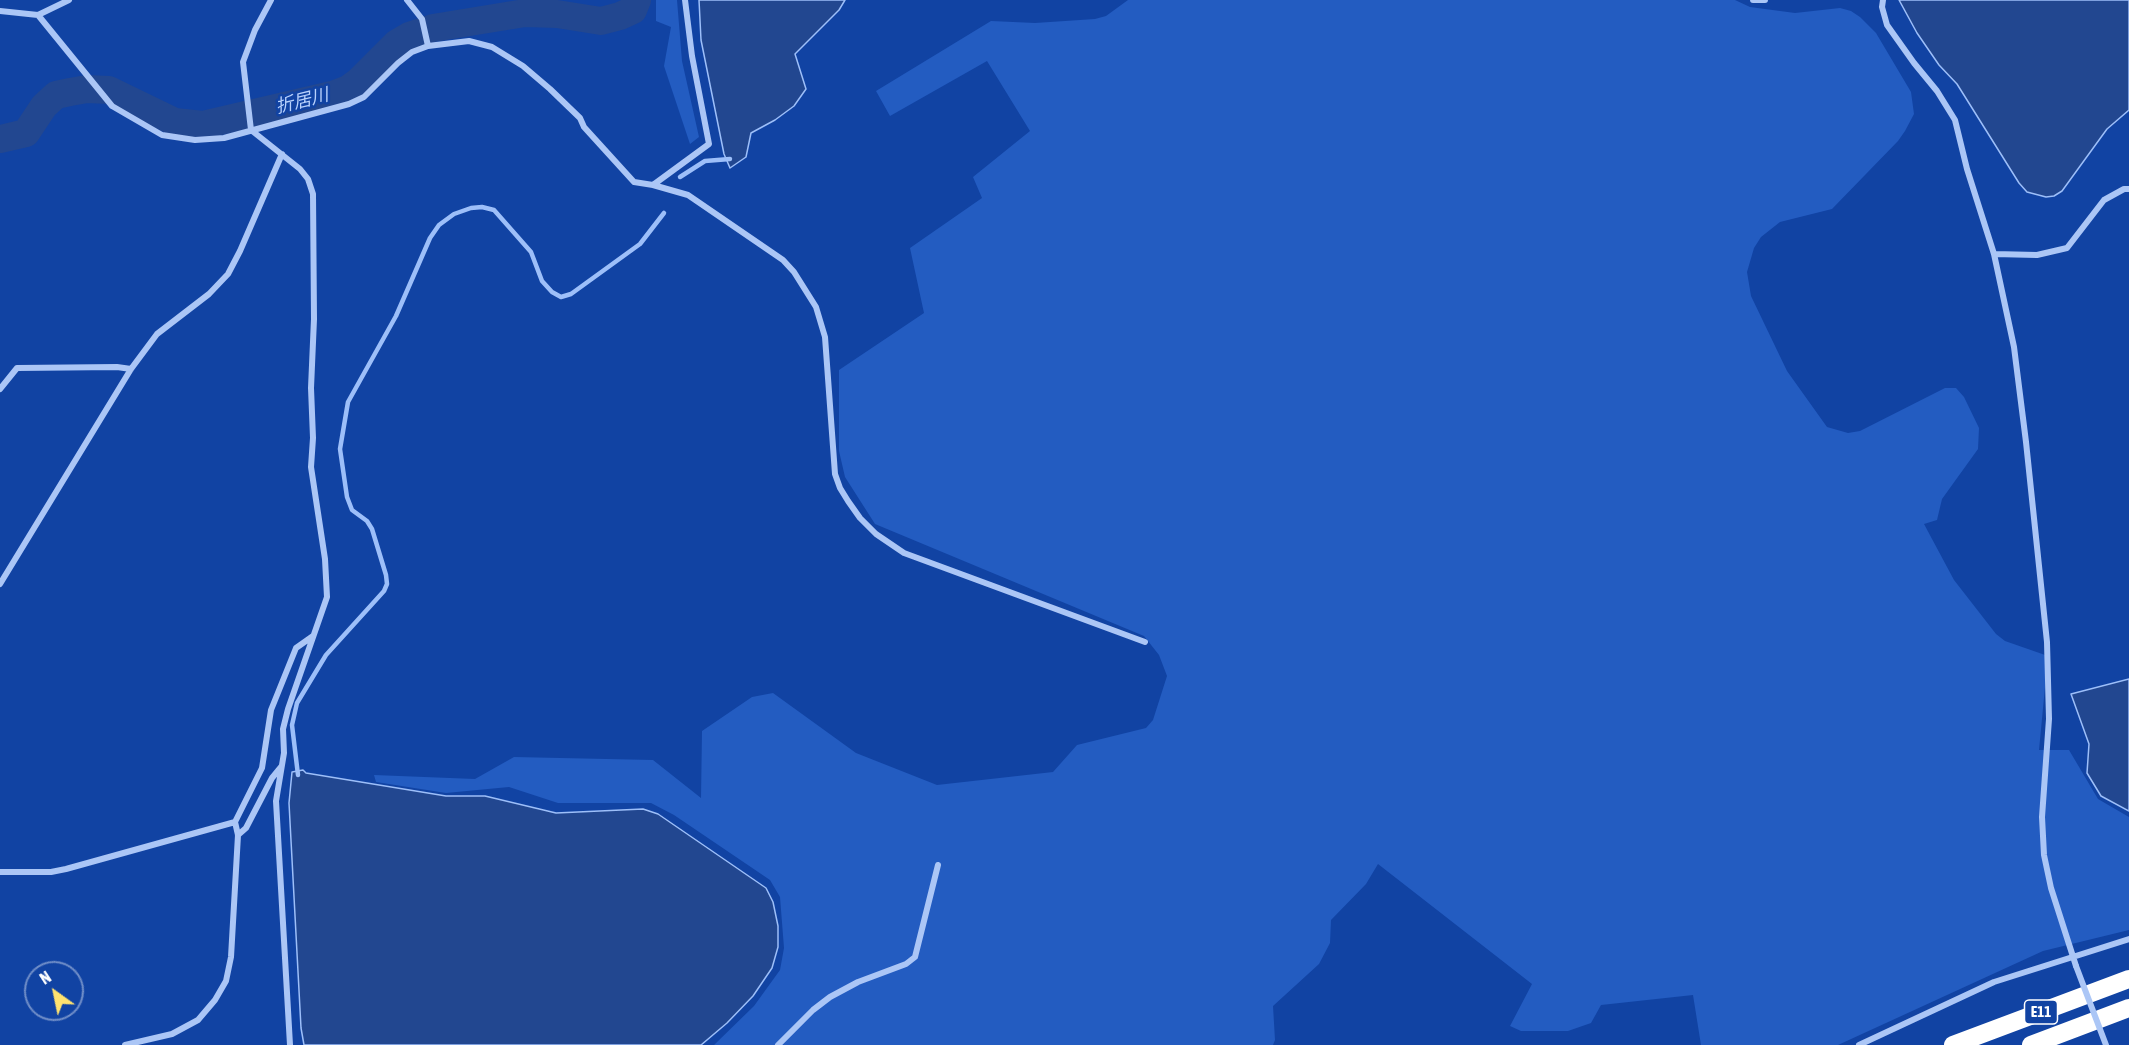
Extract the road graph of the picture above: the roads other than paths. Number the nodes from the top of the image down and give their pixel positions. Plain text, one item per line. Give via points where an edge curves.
1 (69, 0) edge
2 (271, 0) edge
3 (407, 0) edge
4 (685, 0) edge
5 (1753, 0) edge
6 (1765, 0) edge
7 (1883, 0) edge
8 (0, 11) edge
9 (38, 15) junction
10 (428, 46) junction
11 (250, 130) junction
12 (282, 154) junction
13 (653, 185) junction
14 (2129, 189) edge
15 (1994, 254) junction
16 (131, 369) junction
17 (0, 389) edge
18 (0, 584) edge
19 (314, 636) junction
20 (1145, 642) dead end
21 (281, 766) junction
22 (235, 822) junction
23 (238, 835) junction
24 (938, 865) dead end
25 (0, 872) edge
26 (2129, 939) edge
27 (2072, 956) junction
28 (2129, 979) edge
29 (2129, 1008) edge
30 (125, 1045) edge
31 (290, 1045) edge
32 (777, 1045) edge
33 (1859, 1045) edge
34 (1953, 1045) edge
35 (2031, 1045) edge
36 (2106, 1045) edge

1 - 9 street
2 - 11 street via 243,62
3 - 10 street via 422,19
4 - 13 street via 709,144
5 - 6 street
7 - 15 street via 1887,25 1955,120
8 - 9 street
9 - 11 street via 112,106 162,135 195,140 224,138
10 - 11 street via 398,63 364,97
10 - 13 street via 481,43 523,66 580,118 634,182
11 - 12 street
12 - 16 street via 228,274 209,294 157,334
12 - 19 street via 308,179 313,194 311,467 327,597
13 - 20 street via 688,195 708,207 783,260 799,281 816,308 825,337 835,474 848,501 876,534 904,552
14 - 15 street via 2104,200 2067,248 2037,255
15 - 27 street via 2014,347 2047,642 2049,719 2042,817 2044,855
16 - 17 street via 17,368
16 - 18 street
19 - 21 street via 288,709
19 - 22 street via 296,648 271,710 262,768
21 - 23 street via 246,828
21 - 31 street via 276,801
22 - 23 street
22 - 25 street via 66,869
23 - 30 street via 231,957 226,981 198,1020 172,1034
24 - 32 street via 915,957 830,997
26 - 27 street
27 - 33 street via 1994,982
27 - 36 street, bridge
28 - 34 highway, E11
29 - 35 highway, E11

